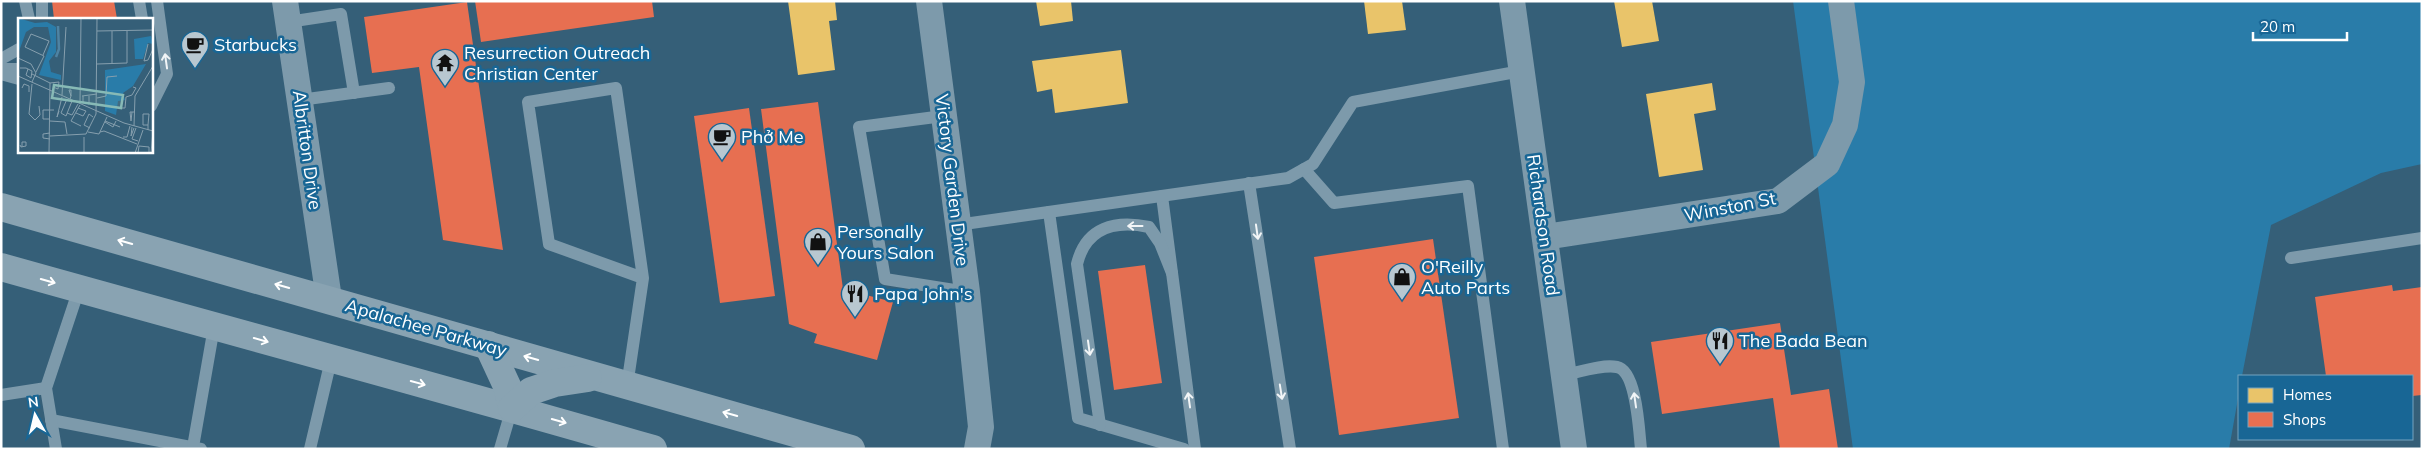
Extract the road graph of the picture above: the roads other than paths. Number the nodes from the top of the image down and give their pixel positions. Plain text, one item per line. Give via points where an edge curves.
1 (25, 1) edge
2 (42, 1) edge
3 (140, 1) edge
4 (157, 1) edge
5 (929, 1) edge
6 (1512, 1) edge
7 (1841, 1) edge
8 (286, 11) edge
9 (29, 18) edge
10 (42, 18) edge
11 (142, 18) edge
12 (18, 50) edge
13 (1, 59) edge
14 (1, 69) edge
15 (18, 69) edge
16 (1521, 71) junction
17 (1, 74) edge
18 (18, 79) edge
19 (389, 88) dead end
20 (354, 93) junction
21 (300, 100) junction
22 (152, 104) edge
23 (943, 116) junction
24 (1304, 169) junction
25 (1250, 183) junction
26 (1162, 196) junction
27 (1, 207) edge
28 (1049, 212) junction
29 (957, 225) junction
30 (1545, 237) junction
31 (2422, 238) edge
32 (2291, 258) dead end
33 (1, 267) edge
34 (1172, 273) junction
35 (643, 278) junction
36 (78, 289) junction
37 (967, 292) junction
38 (329, 299) junction
39 (214, 327) junction
40 (488, 346) junction
41 (331, 360) junction
42 (1564, 375) junction
43 (595, 377) junction
44 (627, 386) junction
45 (46, 388) junction
46 (1, 395) edge
47 (512, 408) junction
48 (51, 420) junction
49 (1100, 425) junction
50 (144, 443) edge
51 (197, 448) edge
52 (56, 449) edge
53 (310, 449) edge
54 (500, 449) edge
55 (653, 449) edge
56 (851, 449) edge
57 (977, 449) edge
58 (1184, 449) edge
59 (1196, 449) edge
60 (1290, 449) edge
61 (1503, 449) edge
62 (1574, 449) edge
63 (1641, 449) edge

1 - 9 lane
2 - 10 lane
3 - 11 lane
22 -> 4 lane via 167,74
5 - 23 street, Victory Garden Drive
6 - 16 street, Richardson Road
7 - 30 street, Winston St via 1852,82 1845,125 1827,164 1778,201
8 - 20 lane via 341,14
8 - 21 street, Albritton Drive
12 - 13 lane
14 - 15 lane
16 - 24 lane via 1353,102 1313,164
16 - 30 street, Richardson Road
17 - 18 lane
19 - 20 lane
20 - 21 lane
21 - 38 street, Albritton Drive
23 - 29 street, Victory Garden Drive
23 - 37 lane via 859,127 885,279
24 - 25 lane via 1288,178
24 - 61 lane via 1334,203 1468,186
25 - 26 lane
25 -> 60 lane
26 - 28 lane
26 - 34 lane
38 -> 27 main road, Apalachee Parkway
28 - 29 lane
28 - 49 lane via 1078,418
29 - 37 street, Victory Garden Drive
30 - 42 street, Richardson Road
31 - 32 lane
33 -> 36 main road
34 -> 49 lane via 1160,243 1149,227 1136,224 1100,230 1081,248 1077,264
59 -> 34 lane
35 - 35 lane via 616,88 528,102 549,244
35 - 44 lane
36 - 39 main road
36 - 45 lane
37 - 57 street, Victory Garden Drive via 982,427
38 - 40 main road, Apalachee Parkway
39 -> 41 main road
39 - 51 lane
43 -> 40 main road, Apalachee Parkway
40 - 47 main road via 503,377
41 -> 47 main road
41 - 53 lane
42 - 62 street, Richardson Road
63 -> 42 lane via 1632,384 1626,372 1609,367
43 - 44 main road, Apalachee Parkway
43 - 47 main road via 555,383 531,391
56 -> 44 main road, Apalachee Parkway
45 - 46 lane
45 - 48 lane
47 - 54 lane
47 -> 55 main road
48 - 50 lane
48 - 52 lane
49 - 58 lane
50 - 51 lane

